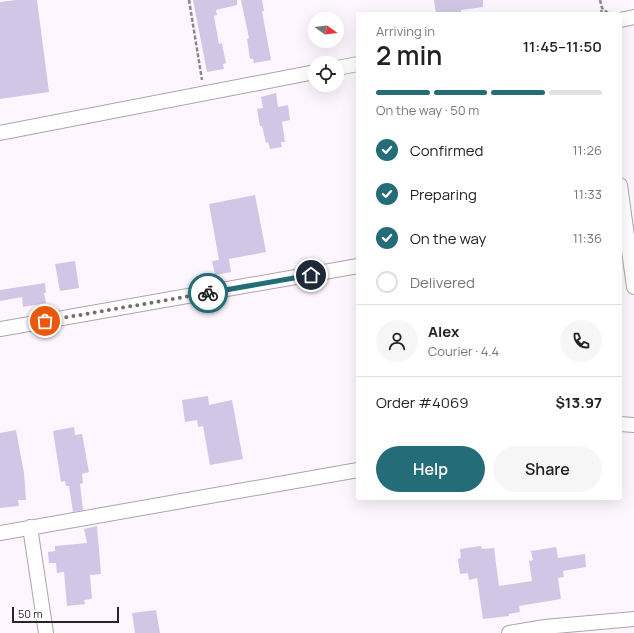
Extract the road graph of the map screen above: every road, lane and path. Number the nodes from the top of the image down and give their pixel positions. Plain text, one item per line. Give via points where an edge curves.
1 (189, 0) edge
2 (600, 0) edge
3 (602, 8) junction
4 (601, 12) edge
5 (607, 12) edge
6 (634, 17) edge
7 (622, 20) edge
8 (356, 64) edge
9 (344, 67) edge
10 (308, 73) edge
11 (204, 94) junction
12 (0, 133) edge
13 (622, 212) edge
14 (623, 225) edge
15 (356, 266) edge
16 (634, 288) edge
17 (0, 329) edge
18 (622, 424) edge
19 (634, 425) edge
20 (356, 470) edge
21 (30, 527) junction
22 (0, 533) edge
23 (634, 619) edge
24 (46, 633) edge
25 (509, 633) edge

1 - 11 path
2 - 3 path
3 - 4 path
3 - 5 path
6 - 7 street
8 - 9 street
10 - 11 street
11 - 12 street
13 - 14 street
14 - 16 street
15 - 17 street
18 - 19 street
20 - 21 street
21 - 22 street
21 - 24 street
23 - 25 street

